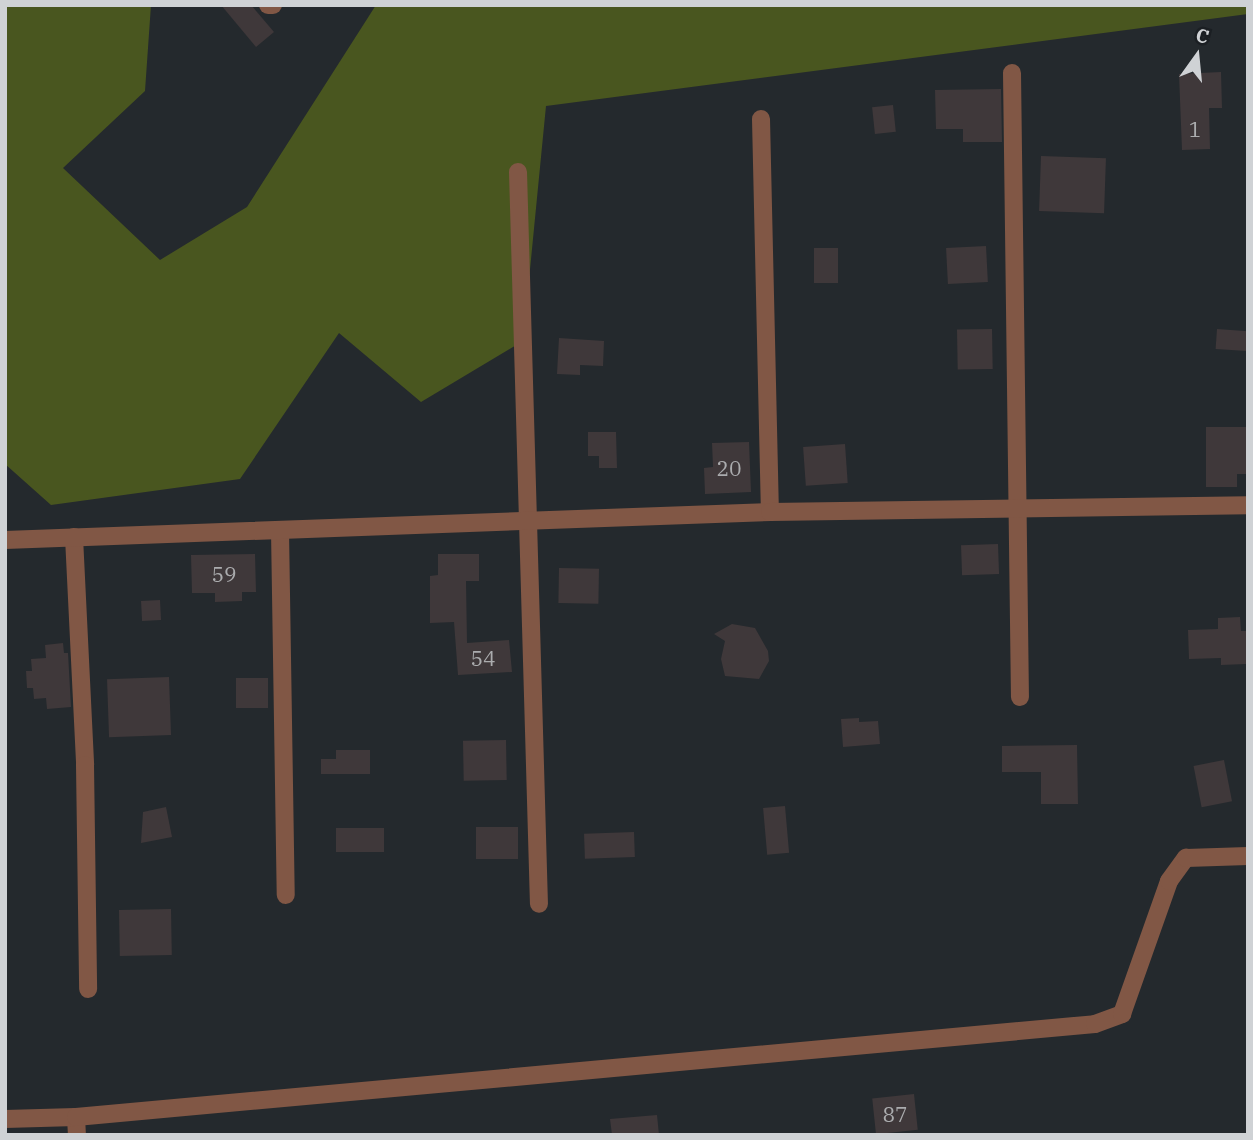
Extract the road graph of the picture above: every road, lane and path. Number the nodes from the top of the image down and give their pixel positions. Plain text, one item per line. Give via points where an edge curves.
1 (1012, 73) dead end
2 (761, 118) dead end
3 (518, 172) dead end
4 (1248, 505) edge
5 (1016, 509) junction
6 (770, 512) junction
7 (527, 522) junction
8 (280, 530) junction
9 (74, 537) junction
10 (5, 540) edge
11 (1020, 697) dead end
12 (1248, 856) edge
13 (286, 895) dead end
14 (539, 904) dead end
15 (88, 989) dead end
16 (5, 1119) edge
17 (76, 1126) edge

1 - 5 street
2 - 6 street
3 - 7 street
4 - 5 street
5 - 6 street
5 - 11 street
6 - 7 street
7 - 8 street
7 - 14 street
8 - 9 street
8 - 13 street
9 - 10 street
9 - 15 street via 85,765
12 - 17 street via 1186,858 1169,881 1122,1014 1095,1024
16 - 17 street

